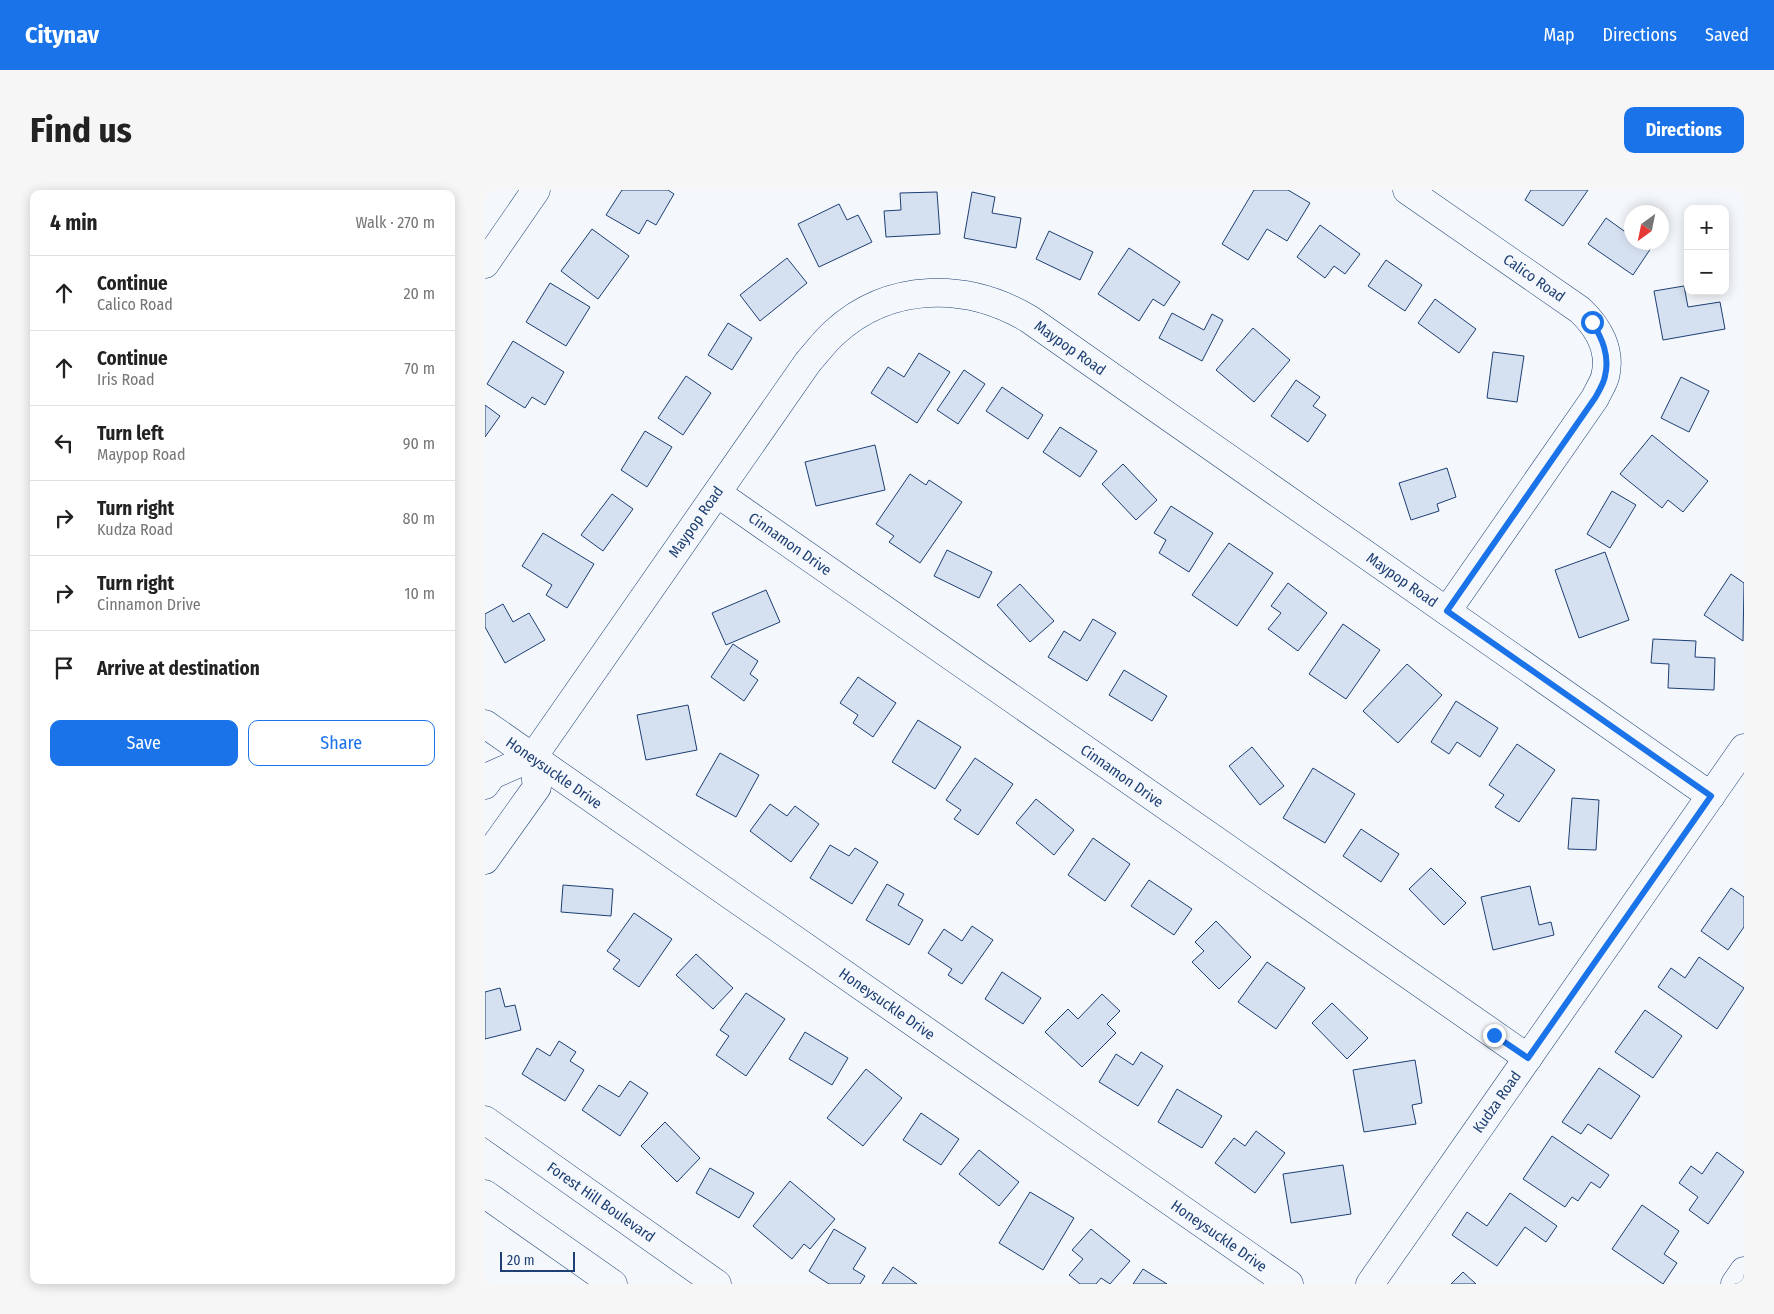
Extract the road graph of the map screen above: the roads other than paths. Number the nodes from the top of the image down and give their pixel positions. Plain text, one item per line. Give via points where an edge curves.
1 (537, 190) edge
2 (1407, 190) edge
3 (485, 264) edge
4 (717, 493) junction
5 (1447, 611) junction
6 (485, 724) edge
7 (1744, 748) edge
8 (533, 757) junction
9 (485, 785) edge
10 (1711, 796) junction
11 (485, 860) edge
12 (1528, 1058) junction
13 (485, 1120) edge
14 (485, 1194) edge
15 (1744, 1270) edge
16 (603, 1281) edge
17 (717, 1284) edge
18 (1289, 1284) edge
19 (1370, 1284) edge
20 (1735, 1284) edge

1 - 3 street
2 - 5 street, Calico Road via 1579,310 1602,338 1606,357 1605,376 1595,398
4 - 5 street, Maypop Road via 833,333 865,311 910,296 939,293 977,296 1013,309 1029,319
4 - 8 street, Maypop Road
4 - 12 street, Cinnamon Drive
5 - 10 street, Maypop Road
6 - 8 street, Honeysuckle Drive
7 - 10 street, Kudza Road
8 - 9 street via 492,775
8 - 11 street via 537,788
8 - 18 street, Honeysuckle Drive
10 - 12 street, Kudza Road
12 - 19 street, Kudza Road
13 - 17 street, Forest Hill Boulevard
14 - 16 street
15 - 20 street

